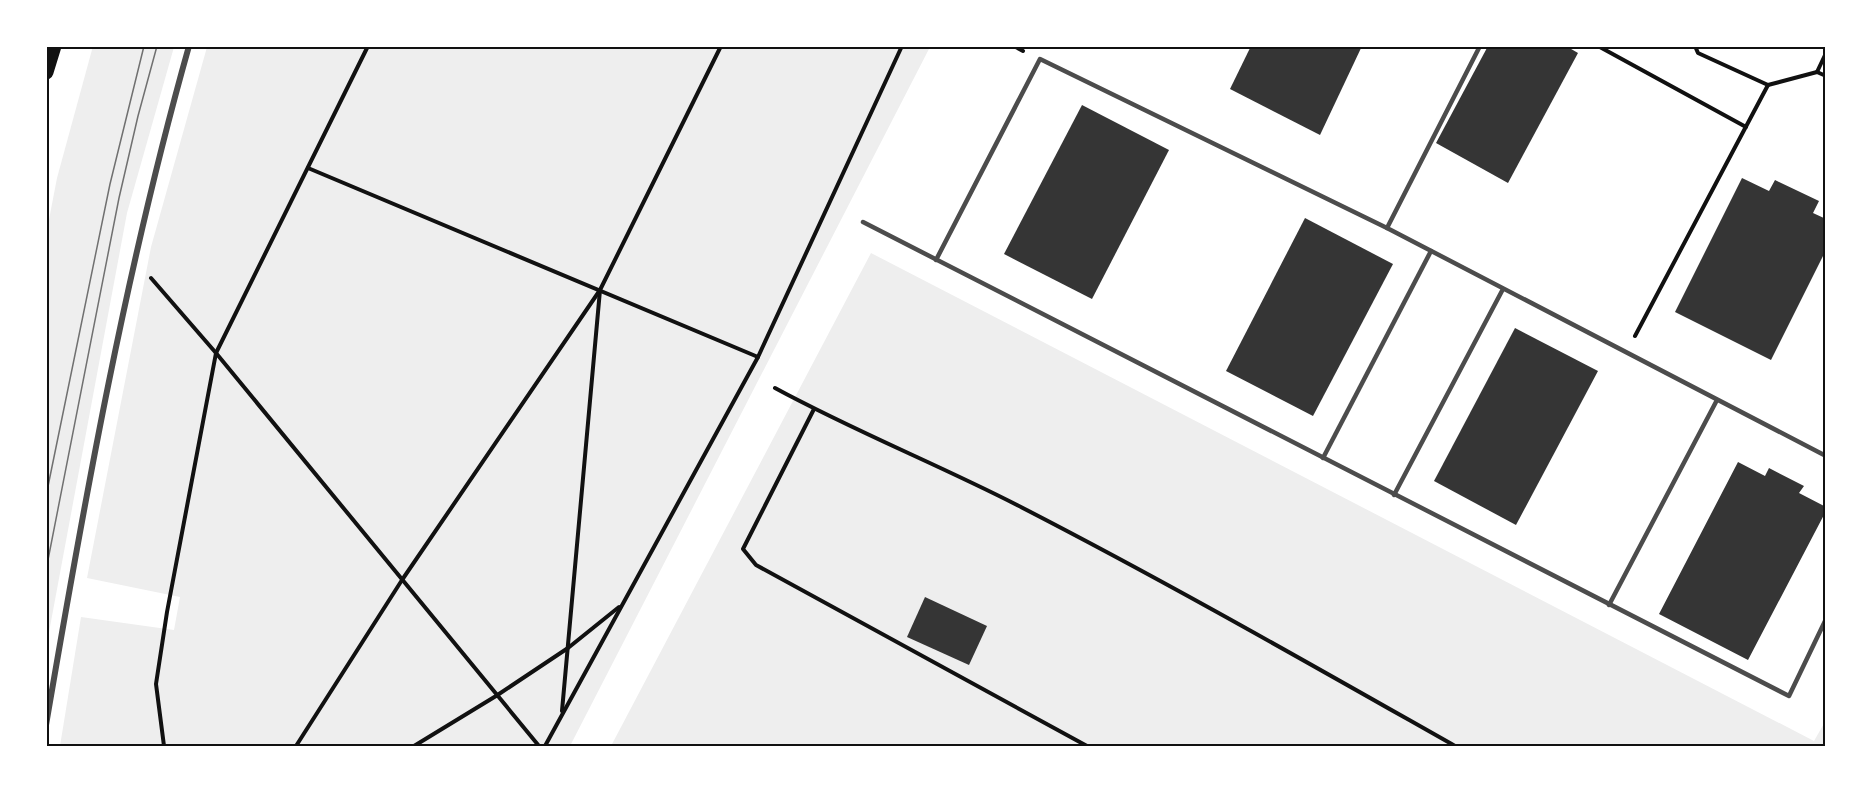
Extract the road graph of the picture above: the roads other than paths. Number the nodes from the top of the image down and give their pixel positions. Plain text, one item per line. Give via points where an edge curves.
1 (54, 46) edge
2 (189, 46) edge
3 (1480, 46) edge
4 (46, 72) edge
5 (863, 222) dead end
6 (1387, 228) junction
7 (1431, 251) junction
8 (936, 260) junction
9 (1503, 289) junction
10 (1717, 400) junction
11 (1826, 456) edge
12 (1323, 458) junction
13 (1394, 495) junction
14 (1609, 605) junction
15 (1826, 619) edge
16 (46, 725) edge

1 - 4 main road
2 - 16 street via 135,259 105,400
3 - 6 lane
5 - 8 lane
6 - 7 lane
6 - 8 lane via 1040,59
7 - 9 lane
7 - 12 lane
8 - 12 lane
9 - 10 lane
9 - 13 lane
10 - 11 lane
10 - 14 lane
12 - 13 lane
13 - 14 lane
14 - 15 lane via 1789,696

